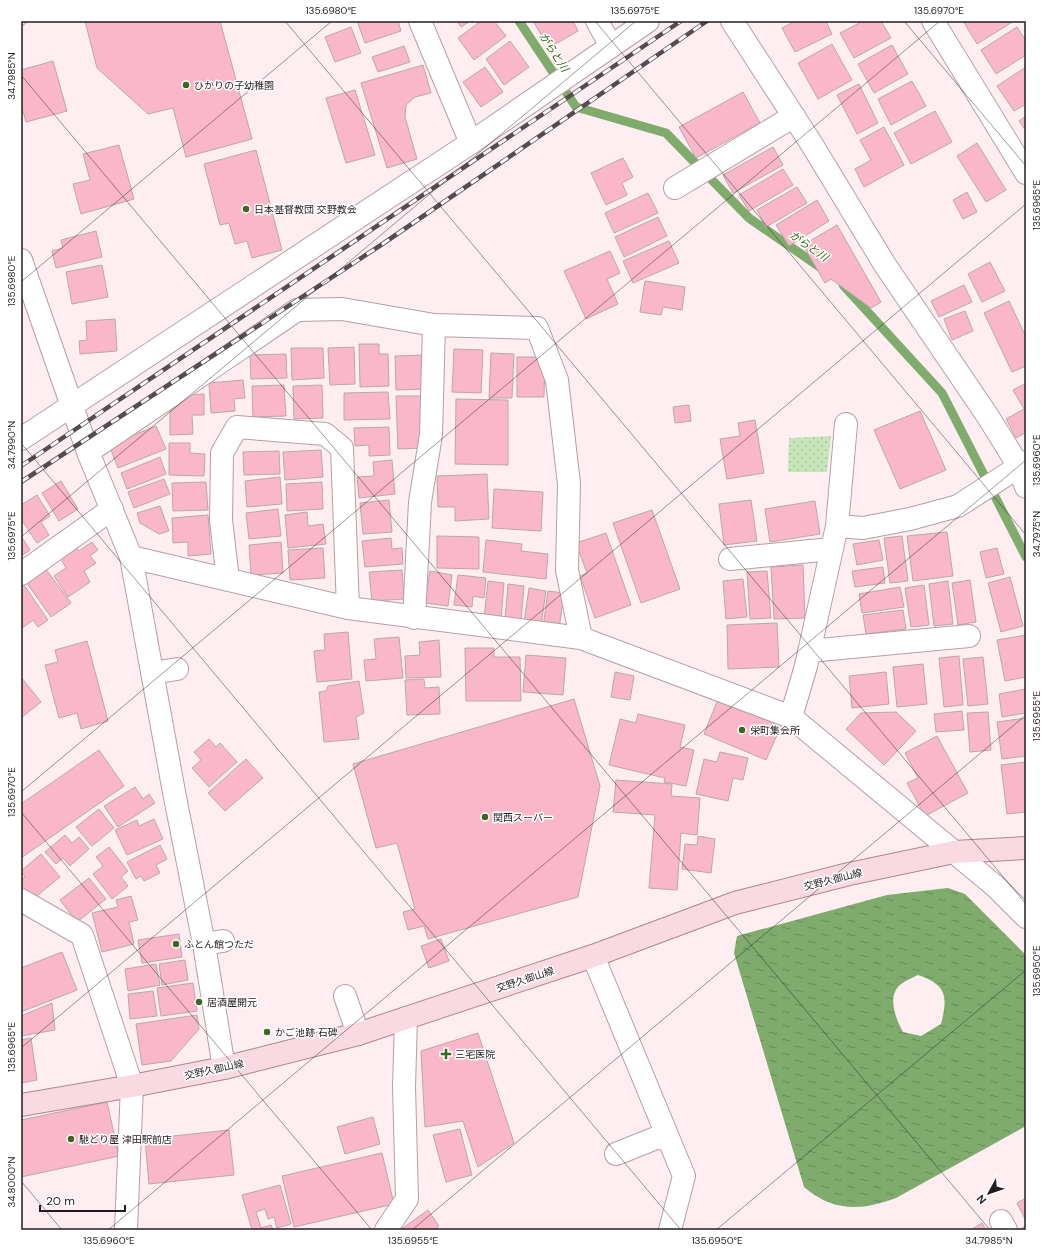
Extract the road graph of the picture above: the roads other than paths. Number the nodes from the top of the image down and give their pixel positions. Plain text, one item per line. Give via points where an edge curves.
1 (420, 21) edge
2 (597, 21) edge
3 (648, 21) edge
4 (732, 21) edge
5 (933, 21) edge
6 (611, 46) junction
7 (794, 116) junction
8 (471, 142) junction
9 (1026, 173) edge
10 (682, 183) dead end
11 (21, 260) edge
12 (434, 325) junction
13 (73, 404) junction
14 (846, 424) dead end
15 (21, 439) edge
16 (88, 452) junction
17 (1022, 464) edge
18 (1026, 487) edge
19 (112, 509) junction
20 (837, 526) junction
21 (831, 549) junction
22 (131, 557) junction
23 (730, 559) dead end
24 (21, 574) edge
25 (228, 580) junction
26 (348, 608) junction
27 (414, 618) junction
28 (969, 636) dead end
29 (581, 638) junction
30 (809, 651) junction
31 (177, 669) dead end
32 (152, 673) junction
33 (790, 717) junction
34 (1026, 848) edge
35 (954, 852) junction
36 (21, 900) edge
37 (1026, 917) edge
38 (593, 956) junction
39 (345, 996) dead end
40 (406, 1018) junction
41 (358, 1034) junction
42 (224, 1068) junction
43 (132, 1086) junction
44 (21, 1105) edge
45 (666, 1134) junction
46 (616, 1154) dead end
47 (382, 1229) edge
48 (126, 1230) edge
49 (670, 1230) edge

1 - 8 street
2 - 6 street
3 - 6 street
4 - 7 street
5 - 9 street
6 - 8 street
7 - 10 street
7 - 17 street via 885,265
8 - 13 street
11 - 13 street
12 - 16 street via 342,309 297,310
12 - 27 street via 431,435 420,502
12 - 29 street via 537,328 557,380 569,484 567,570
13 - 15 street
13 - 16 street
14 - 20 street
16 - 19 street
17 - 18 street
17 - 20 street via 958,506 864,528
19 - 22 street
19 - 24 street
20 - 21 street
21 - 23 street
21 - 30 street
22 - 25 street
22 - 32 street
25 - 26 street
25 - 26 street via 221,520 222,454 237,427 325,434 342,448
26 - 27 street
27 - 29 street
28 - 30 street
29 - 33 street
30 - 33 street
31 - 32 street
32 - 42 street via 214,942
33 - 35 street
34 - 35 main road, 交野久御山線
35 - 37 street via 995,886
35 - 38 main road, 交野久御山線 via 849,874 735,903
36 - 43 street via 82,934
38 - 40 main road, 交野久御山線
38 - 45 street
39 - 41 street
40 - 41 main road, 交野久御山線
40 - 47 street via 404,1087 407,1199
41 - 42 main road, 交野久御山線
42 - 43 main road, 交野久御山線
43 - 44 main road, 交野久御山線
43 - 48 street
45 - 46 street
45 - 49 street via 684,1176

